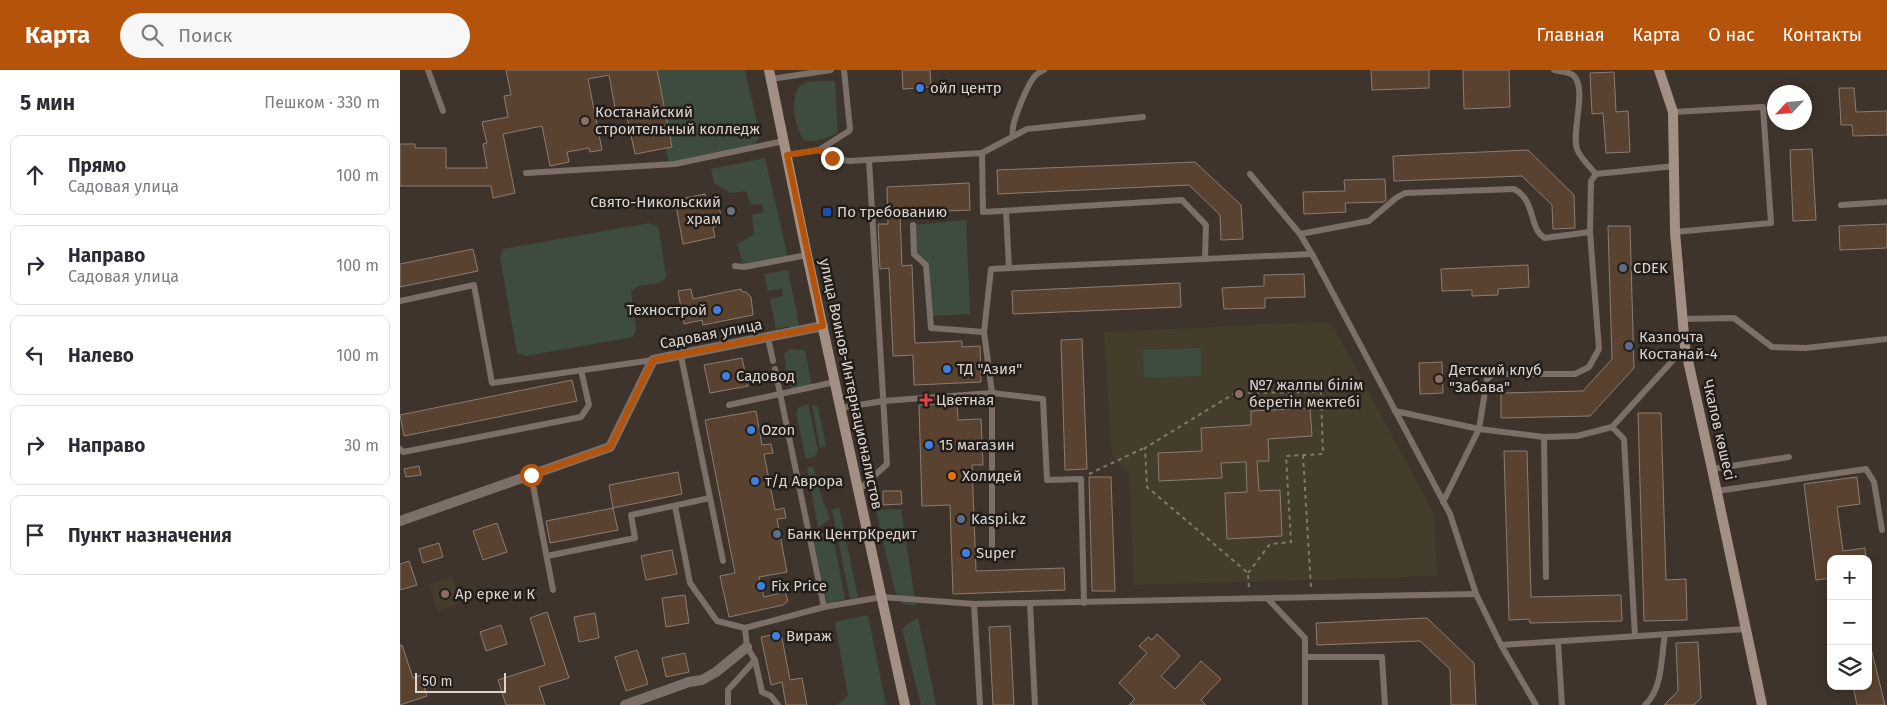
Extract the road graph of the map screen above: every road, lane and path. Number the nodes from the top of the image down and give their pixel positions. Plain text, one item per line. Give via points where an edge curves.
1 (428, 70) edge
2 (832, 70) edge
3 (844, 70) edge
4 (1044, 70) edge
5 (1554, 70) edge
6 (1659, 70) edge
7 (770, 74) edge
8 (443, 111) dead end
9 (1673, 112) junction
10 (1143, 117) dead end
11 (1013, 136) junction
12 (784, 141) junction
13 (819, 150) junction
14 (982, 153) junction
15 (787, 155) junction
16 (868, 160) junction
17 (1675, 166) junction
18 (526, 173) dead end
19 (1250, 174) dead end
20 (1596, 174) junction
21 (1887, 202) edge
22 (1841, 205) dead end
23 (1006, 211) junction
24 (913, 225) dead end
25 (1590, 232) junction
26 (1675, 232) junction
27 (1300, 234) junction
28 (1312, 254) junction
29 (807, 255) junction
30 (1205, 259) junction
31 (734, 266) dead end
32 (1009, 268) junction
33 (400, 301) edge
34 (1682, 319) junction
35 (823, 326) junction
36 (984, 332) junction
37 (768, 338) junction
38 (1887, 339) edge
39 (1685, 347) junction
40 (681, 356) junction
41 (653, 360) junction
42 (773, 361) dead end
43 (775, 369) dead end
44 (581, 370) junction
45 (835, 382) junction
46 (992, 393) junction
47 (780, 394) junction
48 (883, 401) junction
49 (729, 404) dead end
50 (841, 408) junction
51 (1395, 411) junction
52 (1612, 428) junction
53 (1478, 429) junction
54 (1544, 437) junction
55 (1144, 448) junction
56 (400, 449) edge
57 (1303, 455) junction
58 (1789, 457) dead end
59 (1712, 469) junction
60 (531, 475) junction
61 (1081, 479) junction
62 (859, 490) junction
63 (1717, 491) junction
64 (710, 498) junction
65 (1443, 502) junction
66 (675, 506) junction
67 (400, 521) edge
68 (1882, 530) dead end
69 (547, 556) junction
70 (992, 556) dead end
71 (723, 561) dead end
72 (1248, 572) junction
73 (1546, 577) dead end
74 (553, 590) dead end
75 (1476, 594) junction
76 (882, 597) junction
77 (1268, 598) junction
78 (1312, 598) junction
79 (1250, 599) junction
80 (1084, 603) junction
81 (974, 604) junction
82 (1030, 604) junction
83 (824, 607) junction
84 (745, 628) junction
85 (1746, 629) junction
86 (1665, 634) junction
87 (1635, 636) junction
88 (1558, 642) junction
89 (1501, 645) junction
90 (747, 647) junction
91 (1305, 657) junction
92 (755, 660) junction
93 (625, 705) edge
94 (728, 705) edge
95 (778, 705) edge
96 (905, 705) edge
97 (980, 705) edge
98 (1035, 705) edge
99 (1305, 705) edge
100 (1385, 705) edge
101 (1536, 705) edge
102 (1562, 705) edge
103 (1645, 705) edge
104 (1762, 705) edge

1 - 8 lane
2 - 7 lane
3 - 13 lane via 850,129
4 - 11 lane via 1035,76 1026,94 1014,121
5 - 20 lane via 1571,73 1576,79 1576,147
6 - 9 street, Чкалов көшесі
7 - 12 street, улица Воинов-Интернационалистов
9 - 17 street, Чкалов көшесі
9 - 26 lane via 1763,107 1771,223
10 - 11 lane via 1027,129
11 - 14 lane
12 - 15 street, улица Воинов-Интернационалистов
12 - 18 lane via 675,164
13 - 15 lane
13 - 16 lane via 832,158
14 - 16 lane
14 - 23 lane via 983,212
15 - 29 street, улица Воинов-Интернационалистов
16 - 48 lane
17 - 20 lane
17 - 26 street, Чкалов көшесі
19 - 27 lane
20 - 25 lane via 1591,181
21 - 22 lane
23 - 30 lane via 1182,200 1206,225
23 - 32 lane
24 - 36 lane via 914,254 926,266 931,328
25 - 27 lane via 1545,238 1539,233 1526,199 1514,189 1405,194 1369,221
25 - 53 lane via 1599,349 1589,367 1575,374 1493,374 1484,385
26 - 34 street, Чкалов көшесі
27 - 28 lane
28 - 30 lane
28 - 51 lane
29 - 31 lane
29 - 35 street, улица Воинов-Интернационалистов
30 - 32 lane
32 - 36 lane via 991,269
33 - 44 lane via 474,286 492,383
34 - 38 lane via 1734,318 1772,347 1806,348
34 - 39 street, Чкалов көшесі
35 - 37 street, Садовая улица
35 - 45 street, улица Воинов-Интернационалистов
36 - 46 lane
37 - 40 street, Садовая улица
37 - 42 lane
39 - 52 lane
39 - 59 street, Чкалов көшесі
40 - 41 street, Садовая улица
40 - 64 lane
41 - 44 lane
41 - 60 street, Садовая улица via 610,447
43 - 47 lane
44 - 56 lane via 589,404 580,416 403,452
45 - 47 lane
45 - 50 street, улица Воинов-Интернационалистов
46 - 48 lane
46 - 61 lane via 1042,399 1047,480
46 - 70 lane
47 - 49 lane
47 - 83 lane
48 - 50 lane
48 - 62 lane via 887,464
50 - 62 street, улица Воинов-Интернационалистов
51 - 53 lane
51 - 65 lane
52 - 54 lane via 1577,436
52 - 87 lane via 1624,439
53 - 54 lane
53 - 65 lane
54 - 73 lane
55 - 57 path via 1235,393 1321,392 1323,454
55 - 61 path
55 - 72 path via 1147,486
57 - 72 path via 1286,456 1291,542 1270,544
57 - 78 path
58 - 59 lane
59 - 63 street, Чкалов көшесі
60 - 67 street, Садовая улица
60 - 69 lane
61 - 80 lane
62 - 76 street, улица Воинов-Интернационалистов
63 - 68 lane via 1866,469 1874,482
63 - 85 street, Чкалов көшесі
64 - 66 lane
64 - 71 lane
65 - 75 lane via 1450,514
66 - 69 lane via 630,515 636,538
66 - 84 lane via 690,583 717,621
69 - 74 lane
72 - 79 path
75 - 78 lane
75 - 89 lane
76 - 81 lane
76 - 83 lane
76 - 96 street, улица Воинов-Интернационалистов
77 - 78 lane
77 - 79 lane
77 - 91 lane via 1305,638
79 - 80 lane
80 - 82 lane
81 - 82 lane
81 - 97 lane
82 - 98 lane
83 - 84 lane
84 - 90 lane
85 - 86 lane
85 - 104 street, Чкалов көшесі
86 - 87 lane
86 - 103 lane via 1657,689
87 - 88 lane
88 - 89 lane
88 - 102 lane
89 - 101 lane
90 - 92 lane
90 - 93 street via 702,680
91 - 99 lane
91 - 100 lane via 1382,657
92 - 94 lane via 728,690
92 - 95 lane via 762,692 771,696

